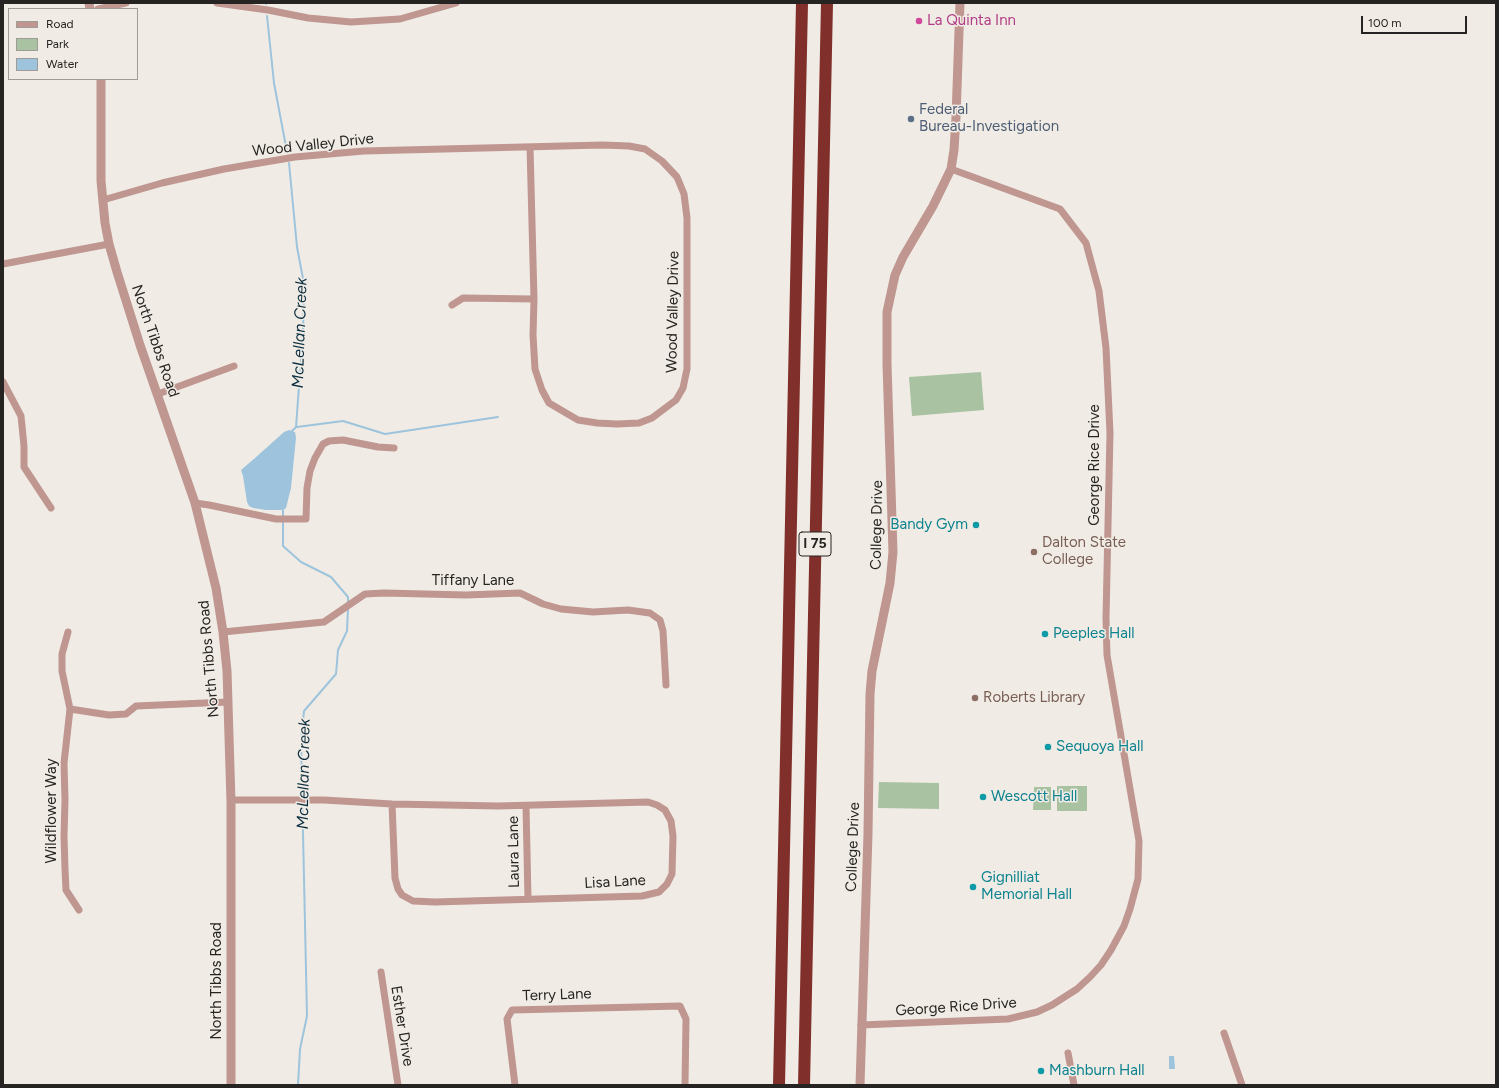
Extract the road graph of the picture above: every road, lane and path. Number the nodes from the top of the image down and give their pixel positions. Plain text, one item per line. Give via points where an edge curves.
1 (126, 3) edge
2 (217, 3) edge
3 (456, 3) edge
4 (802, 3) edge
5 (827, 3) edge
6 (960, 3) edge
7 (225, 4) edge
8 (103, 8) edge
9 (101, 80) edge
10 (530, 147) junction
11 (951, 169) junction
12 (102, 200) junction
13 (109, 244) junction
14 (3, 264) edge
15 (534, 299) junction
16 (452, 306) dead end
17 (234, 366) dead end
18 (3, 382) edge
19 (158, 394) junction
20 (394, 448) dead end
21 (195, 503) junction
22 (51, 508) dead end
23 (68, 632) dead end
24 (223, 632) junction
25 (666, 685) dead end
26 (228, 702) junction
27 (70, 709) junction
28 (231, 800) junction
29 (392, 804) junction
30 (526, 806) junction
31 (528, 899) junction
32 (79, 910) dead end
33 (380, 972) dead end
34 (861, 1025) junction
35 (1224, 1033) dead end
36 (1068, 1053) dead end
37 (231, 1085) edge
38 (398, 1085) edge
39 (515, 1085) edge
40 (686, 1085) edge
41 (779, 1085) edge
42 (804, 1085) edge
43 (860, 1085) edge
44 (1074, 1085) edge
45 (1242, 1085) edge

1 - 8 street
2 - 7 street
3 - 7 street via 400,19 351,22 308,18
4 - 41 highway, I 75
5 - 42 highway, I 75
6 - 11 street, College Drive via 956,118
9 - 12 street, North Tibbs Road
10 - 12 street, Wood Valley Drive via 364,151 295,157 196,175
10 - 15 street, Wood Valley Drive
10 - 15 street, Wood Valley Drive via 603,145 645,149 662,161 677,177 684,194 687,218 688,330 687,369 683,388 676,400 652,418 639,423 617,424 578,420 549,403 535,370
11 - 34 street, College Drive via 903,257 895,275 887,312 893,552 890,583 871,686
11 - 34 street, George Rice Drive via 1060,209 1086,243 1099,291 1106,348 1110,434 1107,656 1139,841 1138,879 1124,926 1101,965 1077,989 1052,1005 1037,1012 1008,1019
12 - 13 street, North Tibbs Road
13 - 14 street
13 - 19 street, North Tibbs Road
15 - 16 street via 463,298
17 - 19 street
18 - 22 street via 21,416 24,467
19 - 21 street, North Tibbs Road
20 - 21 street via 343,440 323,444 310,471 306,519 276,519
21 - 24 street, North Tibbs Road via 216,588
23 - 27 street, Wildflower Way via 62,654 62,671
24 - 25 street, Tiffany Lane via 324,622 365,594 520,593 561,609 593,612 628,610 650,613 660,620 663,631
24 - 26 street, North Tibbs Road
26 - 27 street via 136,706 126,714 109,715
26 - 28 street, North Tibbs Road
27 - 32 street, Wildflower Way via 64,763 65,869 66,890
28 - 29 street, Lisa Lane via 324,800
28 - 37 street, North Tibbs Road
29 - 30 street, Lisa Lane
29 - 31 street, Lisa Lane via 395,878 402,895 413,901 428,902
30 - 31 street, Laura Lane
30 - 31 street, Lisa Lane via 648,802 665,810 671,821 673,836 672,874 659,892 642,896
33 - 38 street, Esther Drive
34 - 43 street, College Drive
35 - 45 street
36 - 44 street
39 - 40 street, Terry Lane via 507,1019 512,1010 680,1006 686,1019

